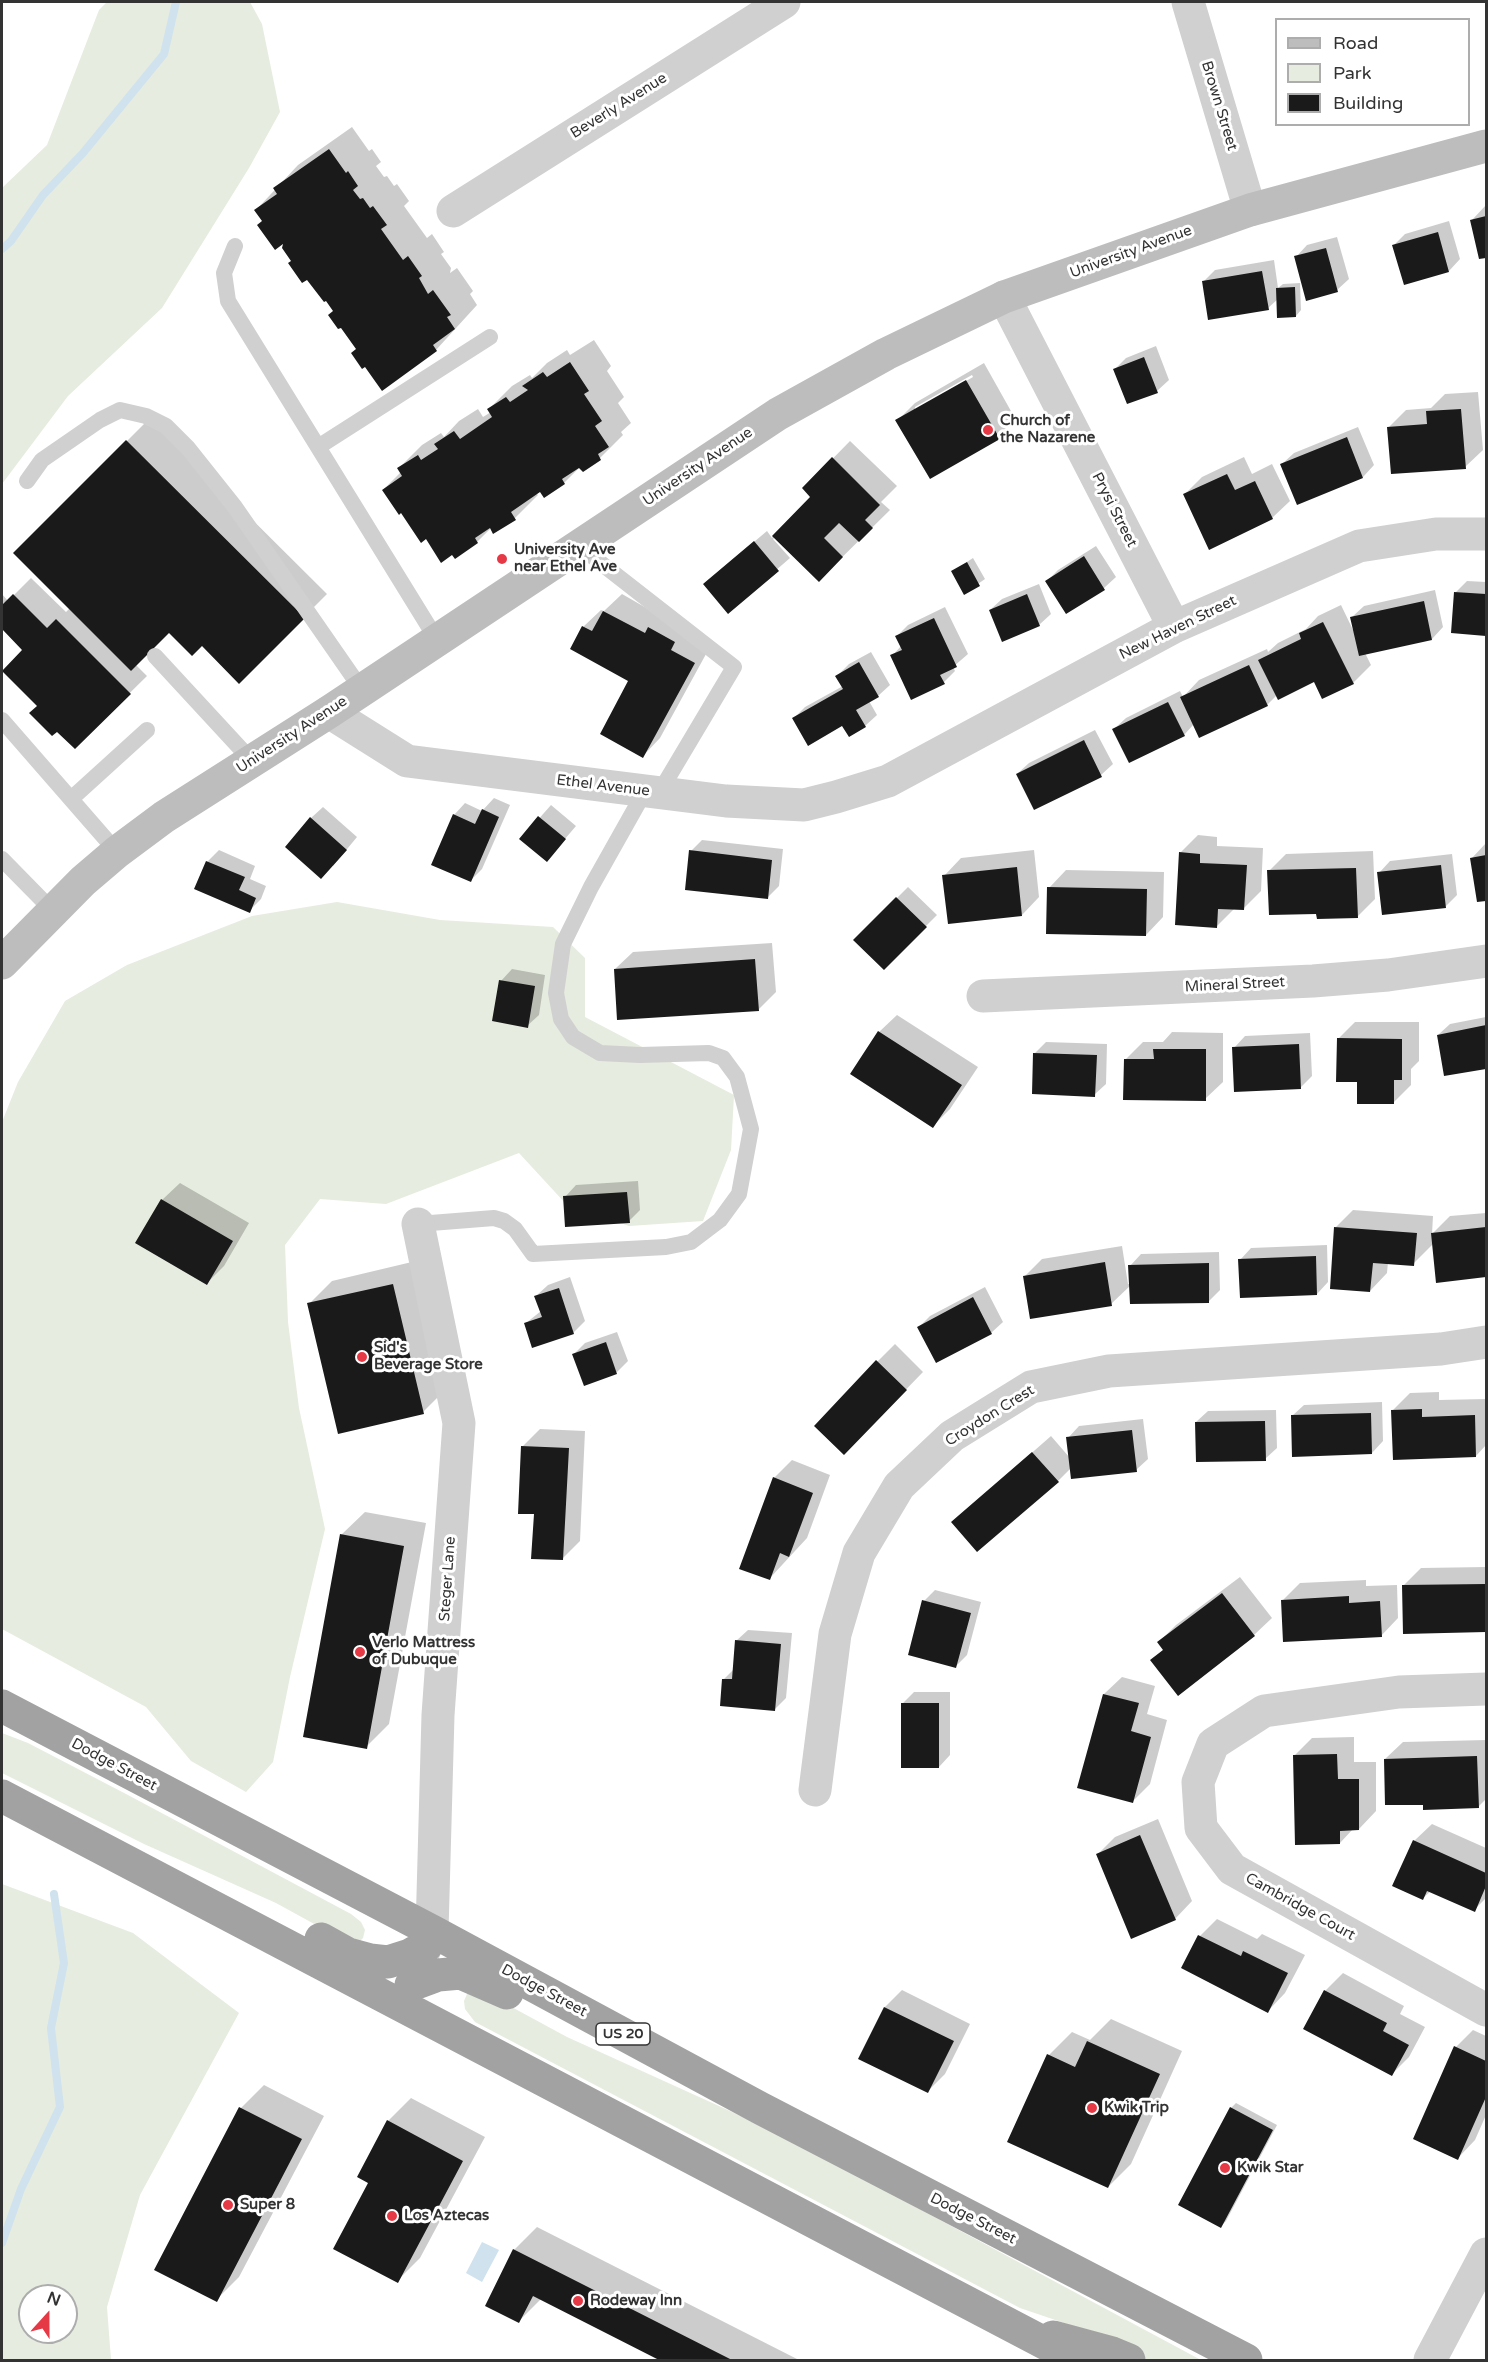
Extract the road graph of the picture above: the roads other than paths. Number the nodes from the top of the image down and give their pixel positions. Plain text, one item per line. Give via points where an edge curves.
1 (784, 2) edge
2 (1188, 2) edge
3 (1486, 146) edge
4 (1250, 210) junction
5 (453, 211) dead end
6 (235, 246) dead end
7 (1004, 297) junction
8 (490, 337) dead end
9 (318, 447) junction
10 (27, 481) dead end
11 (1486, 534) edge
12 (579, 546) junction
13 (1174, 627) junction
14 (437, 640) junction
15 (155, 656) dead end
16 (362, 690) junction
17 (329, 712) junction
18 (2, 720) edge
19 (147, 730) dead end
20 (252, 761) junction
21 (888, 781) joint
22 (652, 792) junction
23 (70, 799) junction
24 (117, 852) junction
25 (2, 859) edge
26 (52, 910) junction
27 (1486, 961) edge
28 (2, 963) edge
29 (983, 996) dead end
30 (418, 1224) joint
31 (1486, 1342) edge
32 (2, 1682) edge
33 (1486, 1689) edge
34 (2, 1706) edge
35 (2, 1716) edge
36 (50, 1731) junction
37 (815, 1790) dead end
38 (2, 1796) edge
39 (128, 1862) junction
40 (429, 1939) junction
41 (407, 1995) junction
42 (1486, 2010) edge
43 (695, 2073) junction
44 (1486, 2254) edge
45 (1025, 2333) junction
46 (1064, 2361) edge
47 (1077, 2361) edge
48 (1129, 2361) edge
49 (1246, 2361) edge
50 (1430, 2361) edge

1 - 5 street, Beverly Avenue
2 - 4 street, Brown Street
3 - 4 main road, University Avenue
4 - 7 main road, University Avenue
6 - 9 lane via 224,273 228,301
7 - 12 main road, University Avenue via 886,354 778,414
7 - 13 street, Prysi Street
8 - 9 lane
9 - 14 lane
10 - 16 lane via 42,460 120,410 166,426 236,507
11 - 13 street, New Haven Street via 1436,534 1359,546
12 - 14 main road, University Avenue
12 - 22 lane via 734,667
13 - 21 street, New Haven Street
14 - 16 main road, University Avenue
15 - 20 lane
16 - 17 main road, University Avenue
17 - 20 main road, University Avenue
17 - 22 street, Ethel Avenue via 406,761
18 - 23 lane
19 - 23 lane
20 - 24 main road, University Avenue
21 - 22 street, Ethel Avenue via 804,805
22 - 30 lane via 591,887 562,944 556,993 561,1020 573,1037 600,1053 708,1053 723,1058 737,1077 751,1129 739,1194 720,1220 691,1242 666,1247 533,1254 514,1228 494,1218
23 - 24 lane
24 - 26 main road, University Avenue
25 - 26 lane
26 - 28 main road, University Avenue
27 - 29 street, Mineral Street via 1313,981
30 - 40 street, Steger Lane via 459,1422 438,1715
31 - 37 street, Croydon Crest via 1441,1349 1109,1371 1031,1387 952,1436 899,1486 859,1553 835,1634
32 - 36 highway via 24,1699
33 - 42 street, Cambridge Court via 1399,1692 1264,1711 1213,1744 1198,1782 1201,1828 1232,1869
34 - 36 highway, Dodge Street / US 20
35 - 36 highway
36 - 40 highway, Dodge Street / US 20
38 - 39 highway
39 - 40 highway via 256,1904 348,1954 370,1960 399,1960
39 - 41 highway
40 - 41 street, Steger Lane
40 - 43 highway, Dodge Street / US 20
41 - 43 highway via 438,1975 461,1973 495,1986 570,2027 634,2054
41 - 45 highway
43 - 49 highway, Dodge Street / US 20
44 - 50 street
45 - 46 highway
45 - 47 highway
45 - 48 highway via 1112,2353

